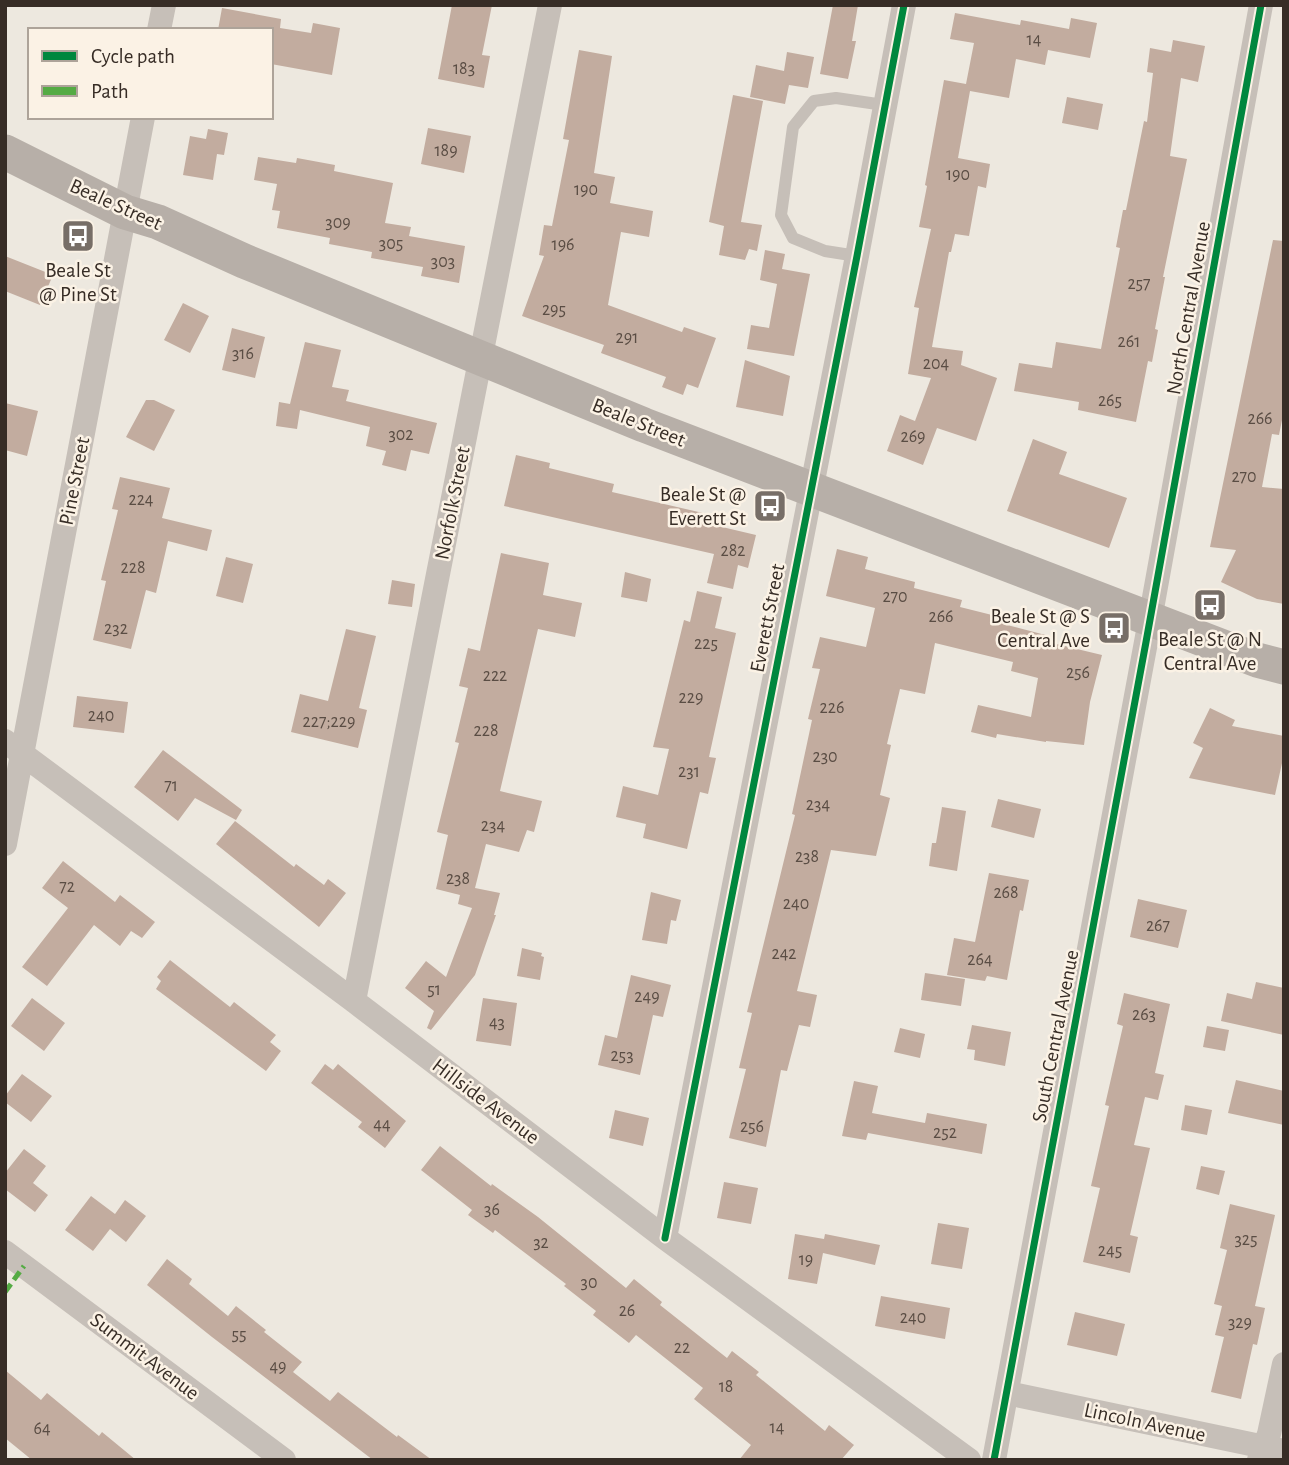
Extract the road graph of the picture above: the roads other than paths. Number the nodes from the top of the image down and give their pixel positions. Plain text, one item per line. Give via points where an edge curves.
1 (164, 5) edge
2 (550, 5) edge
3 (904, 5) edge
4 (1261, 5) edge
5 (159, 28) edge
6 (884, 105) junction
7 (143, 119) edge
8 (5, 152) edge
9 (125, 212) junction
10 (857, 256) junction
11 (481, 358) junction
12 (810, 488) junction
13 (1150, 618) junction
14 (1284, 667) edge
15 (14, 747) edge
16 (5, 844) edge
17 (355, 1000) junction
18 (665, 1238) junction
19 (5, 1252) edge
20 (1284, 1364) edge
21 (1007, 1393) junction
22 (1269, 1453) edge
23 (284, 1460) edge
24 (969, 1460) edge
25 (994, 1460) edge

1 - 5 street
2 - 11 street, Norfolk Street
3 - 6 street, Everett Street
4 - 13 street, North Central Avenue
6 - 10 street, Everett Street
6 - 10 lane via 836,98 814,101 793,127 781,215 793,238 825,251
7 - 9 street, Pine Street
8 - 9 main road, Beale Street
9 - 11 main road, Beale Street
9 - 15 street, Pine Street
10 - 12 street, Everett Street
11 - 12 main road, Beale Street
11 - 17 street, Norfolk Street
12 - 13 main road, Beale Street
12 - 18 street, Everett Street
13 - 14 main road, Beale Street
13 - 21 street, South Central Avenue
15 - 16 street, Pine Street
15 - 17 street, Hillside Avenue
17 - 18 street, Hillside Avenue
18 - 24 street, Hillside Avenue
19 - 23 street, Summit Avenue
20 - 22 street
21 - 22 street, Lincoln Avenue
21 - 25 street, South Central Avenue

